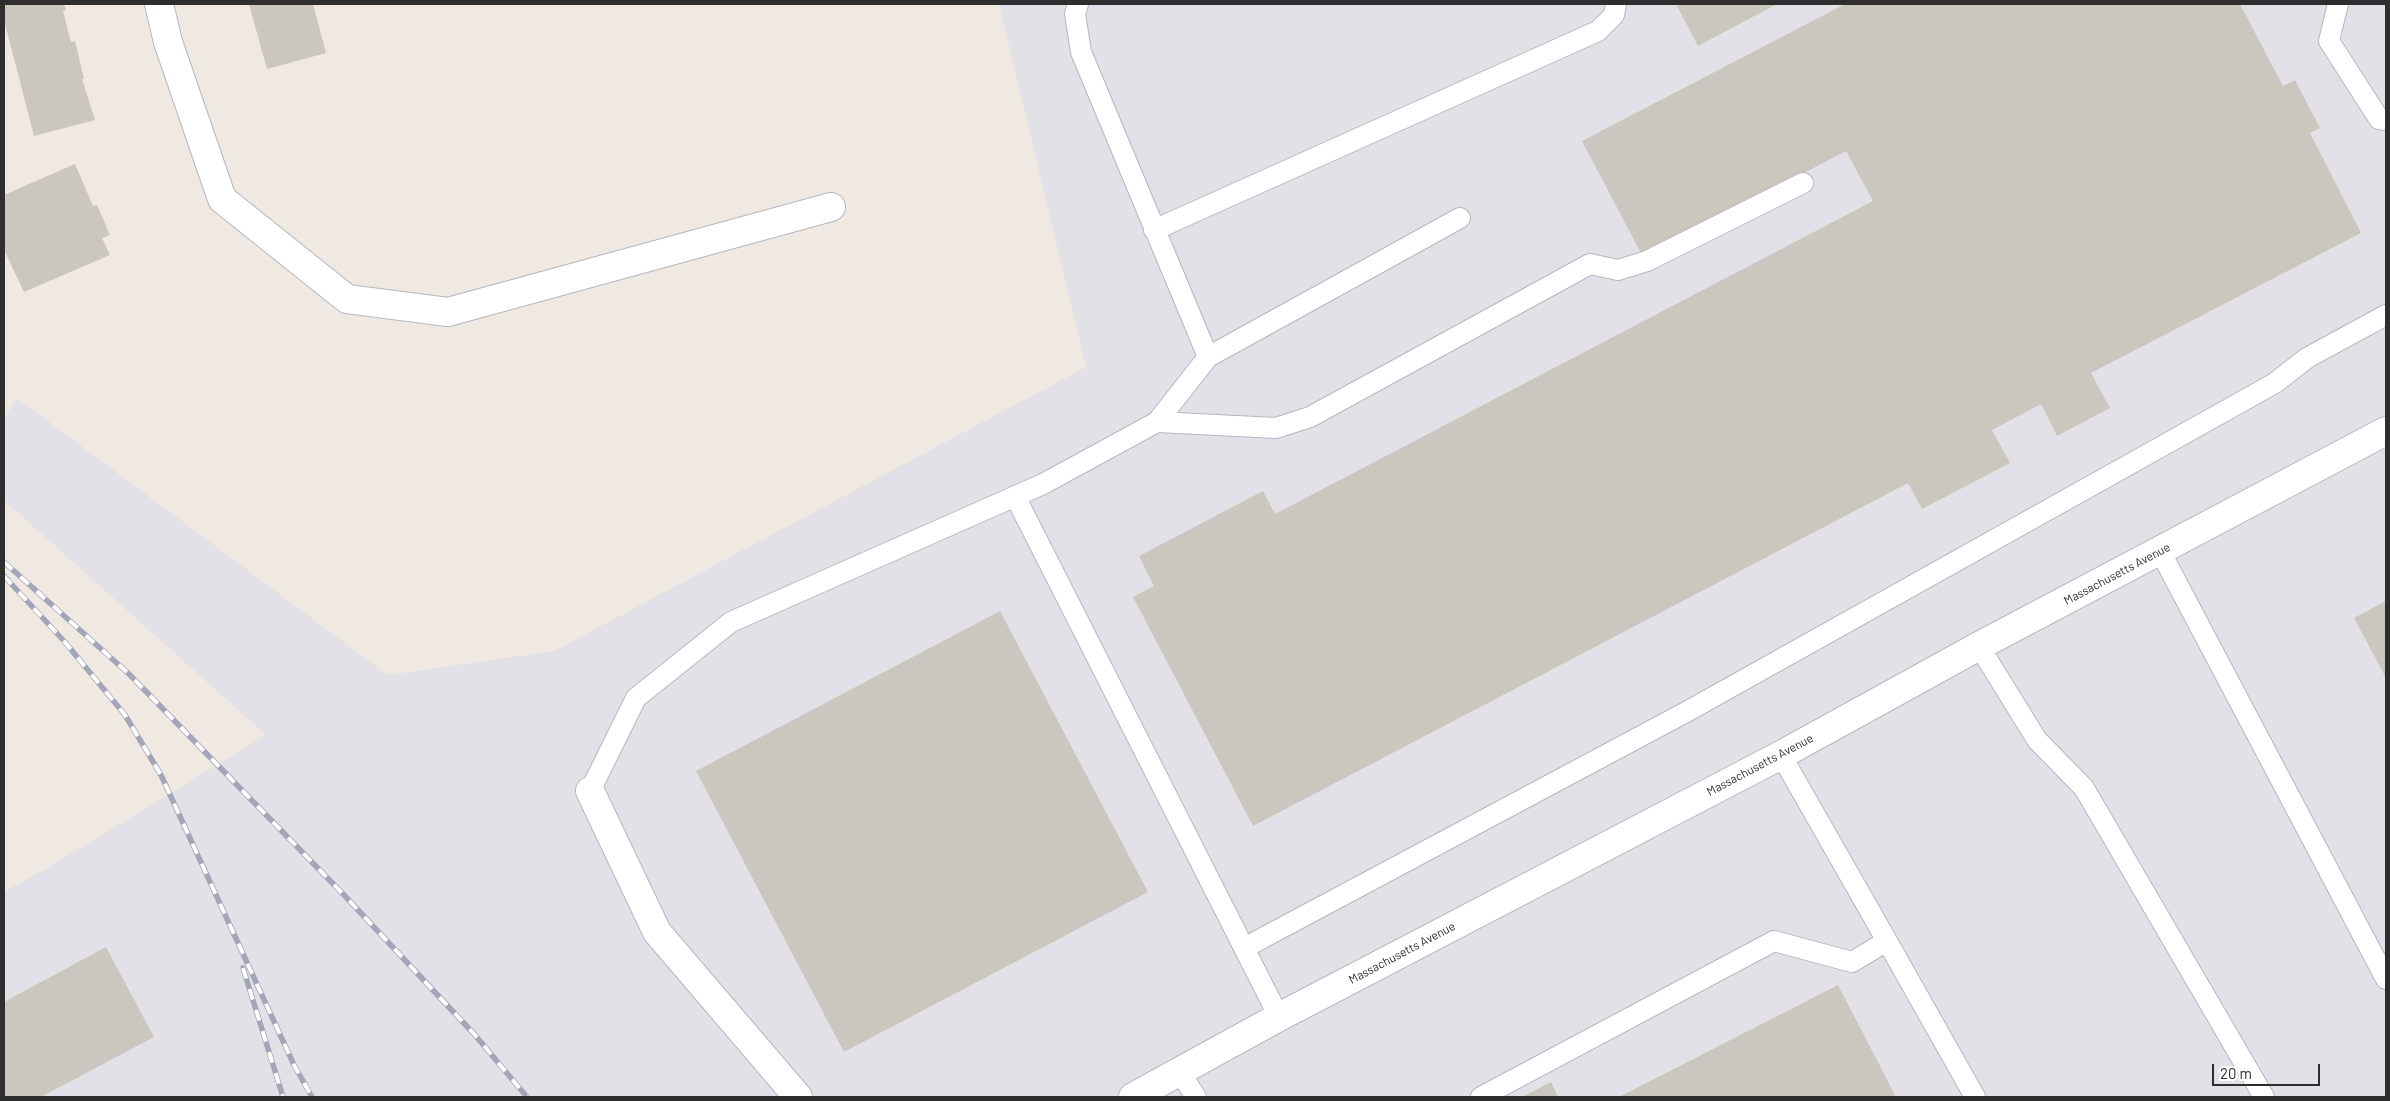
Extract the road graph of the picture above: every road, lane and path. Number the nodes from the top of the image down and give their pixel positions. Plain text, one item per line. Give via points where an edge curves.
1 (159, 4) edge
2 (1078, 4) edge
3 (1616, 4) edge
4 (2338, 4) edge
5 (2386, 120) edge
6 (1803, 183) dead end
7 (831, 207) dead end
8 (1460, 218) dead end
9 (1154, 230) junction
10 (2386, 315) edge
11 (1208, 357) junction
12 (1157, 422) junction
13 (2386, 431) edge
14 (1015, 496) junction
15 (2160, 551) junction
16 (1979, 646) junction
17 (1781, 755) junction
18 (590, 791) joint
19 (1887, 941) junction
20 (1244, 948) junction
21 (2386, 979) edge
22 (1279, 1017) junction
23 (1179, 1071) junction
24 (798, 1097) edge
25 (1133, 1097) edge
26 (1196, 1097) edge
27 (1481, 1097) edge
28 (1975, 1097) edge
29 (2264, 1097) edge

1 - 7 street via 168,42 222,199 347,300 448,312
2 - 9 lane via 1075,14 1081,52
3 - 9 lane via 1614,15 1598,31
4 - 5 lane via 2329,40 2379,119
6 - 12 lane via 1647,261 1618,270 1590,264 1310,417 1276,428
8 - 11 lane
9 - 11 lane
10 - 20 lane via 2307,358 2275,383 1688,711
11 - 12 lane
12 - 14 lane
13 - 15 street, Massachusetts Avenue
14 - 18 lane via 731,622 636,698
14 - 20 lane
15 - 16 street, Massachusetts Avenue
15 - 21 lane
16 - 17 street, Massachusetts Avenue
16 - 29 lane via 2037,740 2084,788
17 - 19 lane
17 - 22 street, Massachusetts Avenue
18 - 24 street via 657,932
19 - 27 lane via 1852,962 1774,941
19 - 28 lane
20 - 22 lane
22 - 23 street, Massachusetts Avenue
23 - 25 street, Massachusetts Avenue
23 - 26 lane

